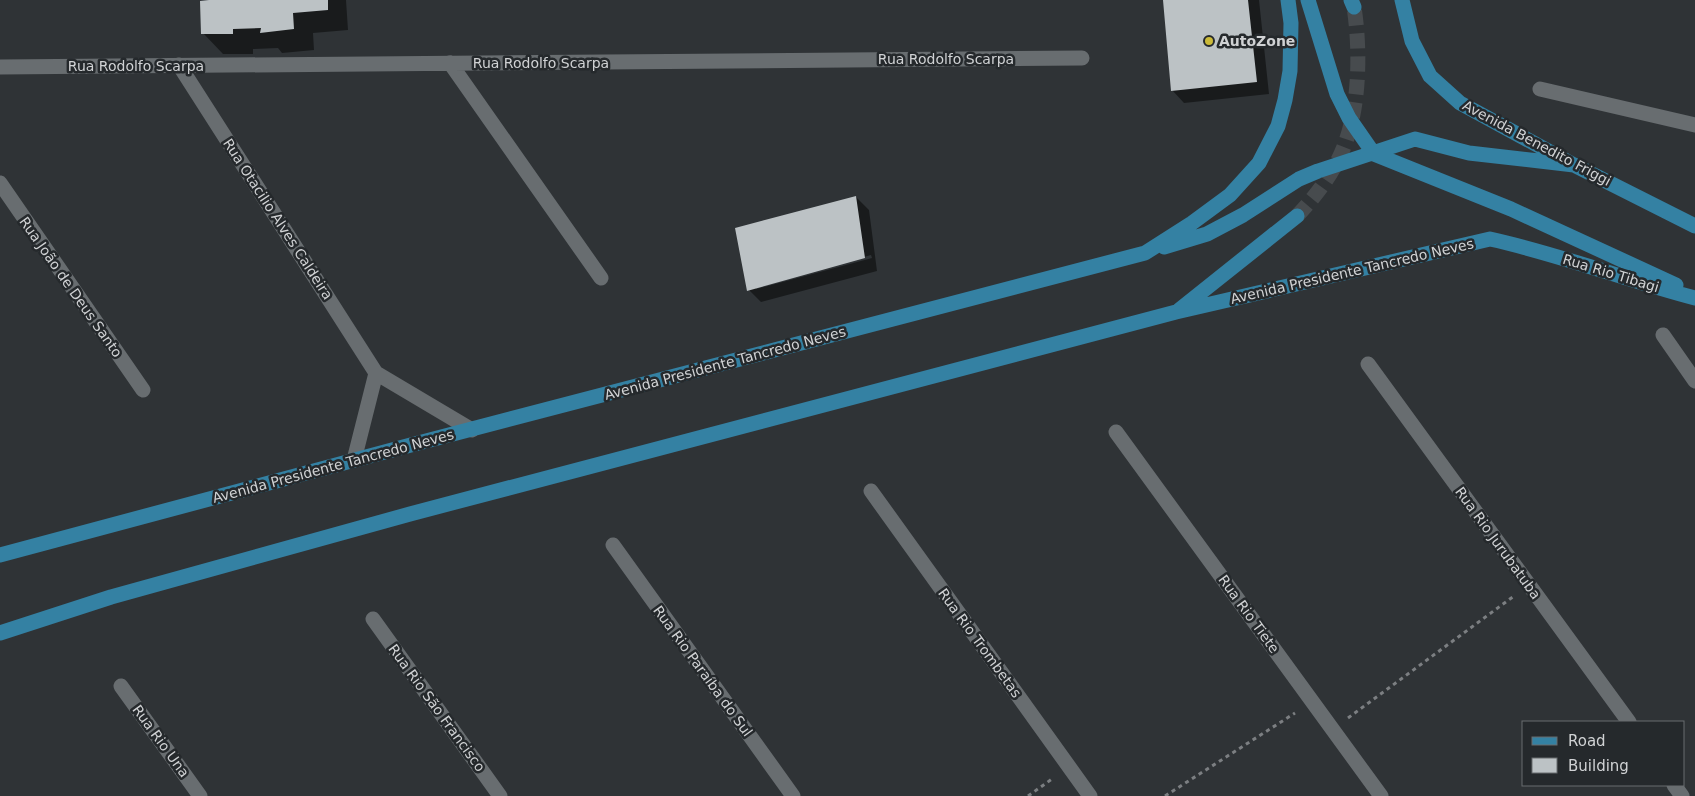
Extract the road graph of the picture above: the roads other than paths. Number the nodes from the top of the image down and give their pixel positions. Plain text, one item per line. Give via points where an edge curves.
1 (1288, 0) edge
2 (1308, 0) edge
3 (1402, 0) edge
4 (1082, 58) dead end
5 (450, 63) junction
6 (179, 66) junction
7 (0, 67) edge
8 (1540, 89) dead end
9 (1695, 125) edge
10 (1374, 154) junction
11 (1574, 165) junction
12 (0, 183) edge
13 (1297, 216) tunnel mouth
14 (1695, 226) edge
15 (1528, 247) joint
16 (1145, 253) junction
17 (601, 278) dead end
18 (1695, 296) edge
19 (1176, 312) junction
20 (1663, 335) dead end
21 (1368, 364) dead end
22 (376, 373) junction
23 (1695, 381) edge
24 (143, 390) dead end
25 (472, 430) junction
26 (1116, 432) dead end
27 (354, 460) junction
28 (871, 491) dead end
29 (613, 545) dead end
30 (0, 555) edge
31 (373, 619) dead end
32 (0, 633) edge
33 (121, 686) dead end
34 (1628, 721) edge
35 (200, 796) edge
36 (500, 796) edge
37 (793, 796) edge
38 (1090, 796) edge
39 (1381, 796) edge

1 - 16 main road, Avenida Presidente Tancredo Neves via 1290,71 1285,100 1278,126 1259,163 1230,195
2 - 10 main road via 1337,94
3 - 11 main road, Avenida Benedito Friggi via 1412,41 1430,76 1460,104
4 - 5 street, Rua Rodolfo Scarpa
5 - 6 street, Rua Rodolfo Scarpa
5 - 17 street
6 - 7 street, Rua Rodolfo Scarpa
6 - 22 street, Rua Otacilio Alves Caldeira
8 - 9 street
10 - 11 main road via 1415,139 1470,153
10 - 16 main road via 1299,179 1244,215 1207,234
10 - 18 main road via 1511,209
11 - 14 main road, Avenida Benedito Friggi
12 - 24 street, Rua João de Deus Santo
13 - 19 main road, Avenida Presidente Tancredo Neves
15 - 18 main road, Rua Rio Tibagi via 1642,284
15 - 19 main road, Avenida Presidente Tancredo Neves via 1490,239
16 - 25 main road, Avenida Presidente Tancredo Neves
19 - 32 main road, Avenida Presidente Tancredo Neves via 401,517 111,597
20 - 23 street
21 - 34 street, Rua Rio Jurubatuba
22 - 25 street
22 - 27 street
25 - 27 main road, Avenida Presidente Tancredo Neves
26 - 39 street, Rua Rio Tiete
27 - 30 main road, Avenida Presidente Tancredo Neves
28 - 38 street, Rua Rio Trombetas
29 - 37 street, Rua Rio Paraíba do Sul
31 - 36 street, Rua Rio São Francisco
33 - 35 street, Rua Rio Una

